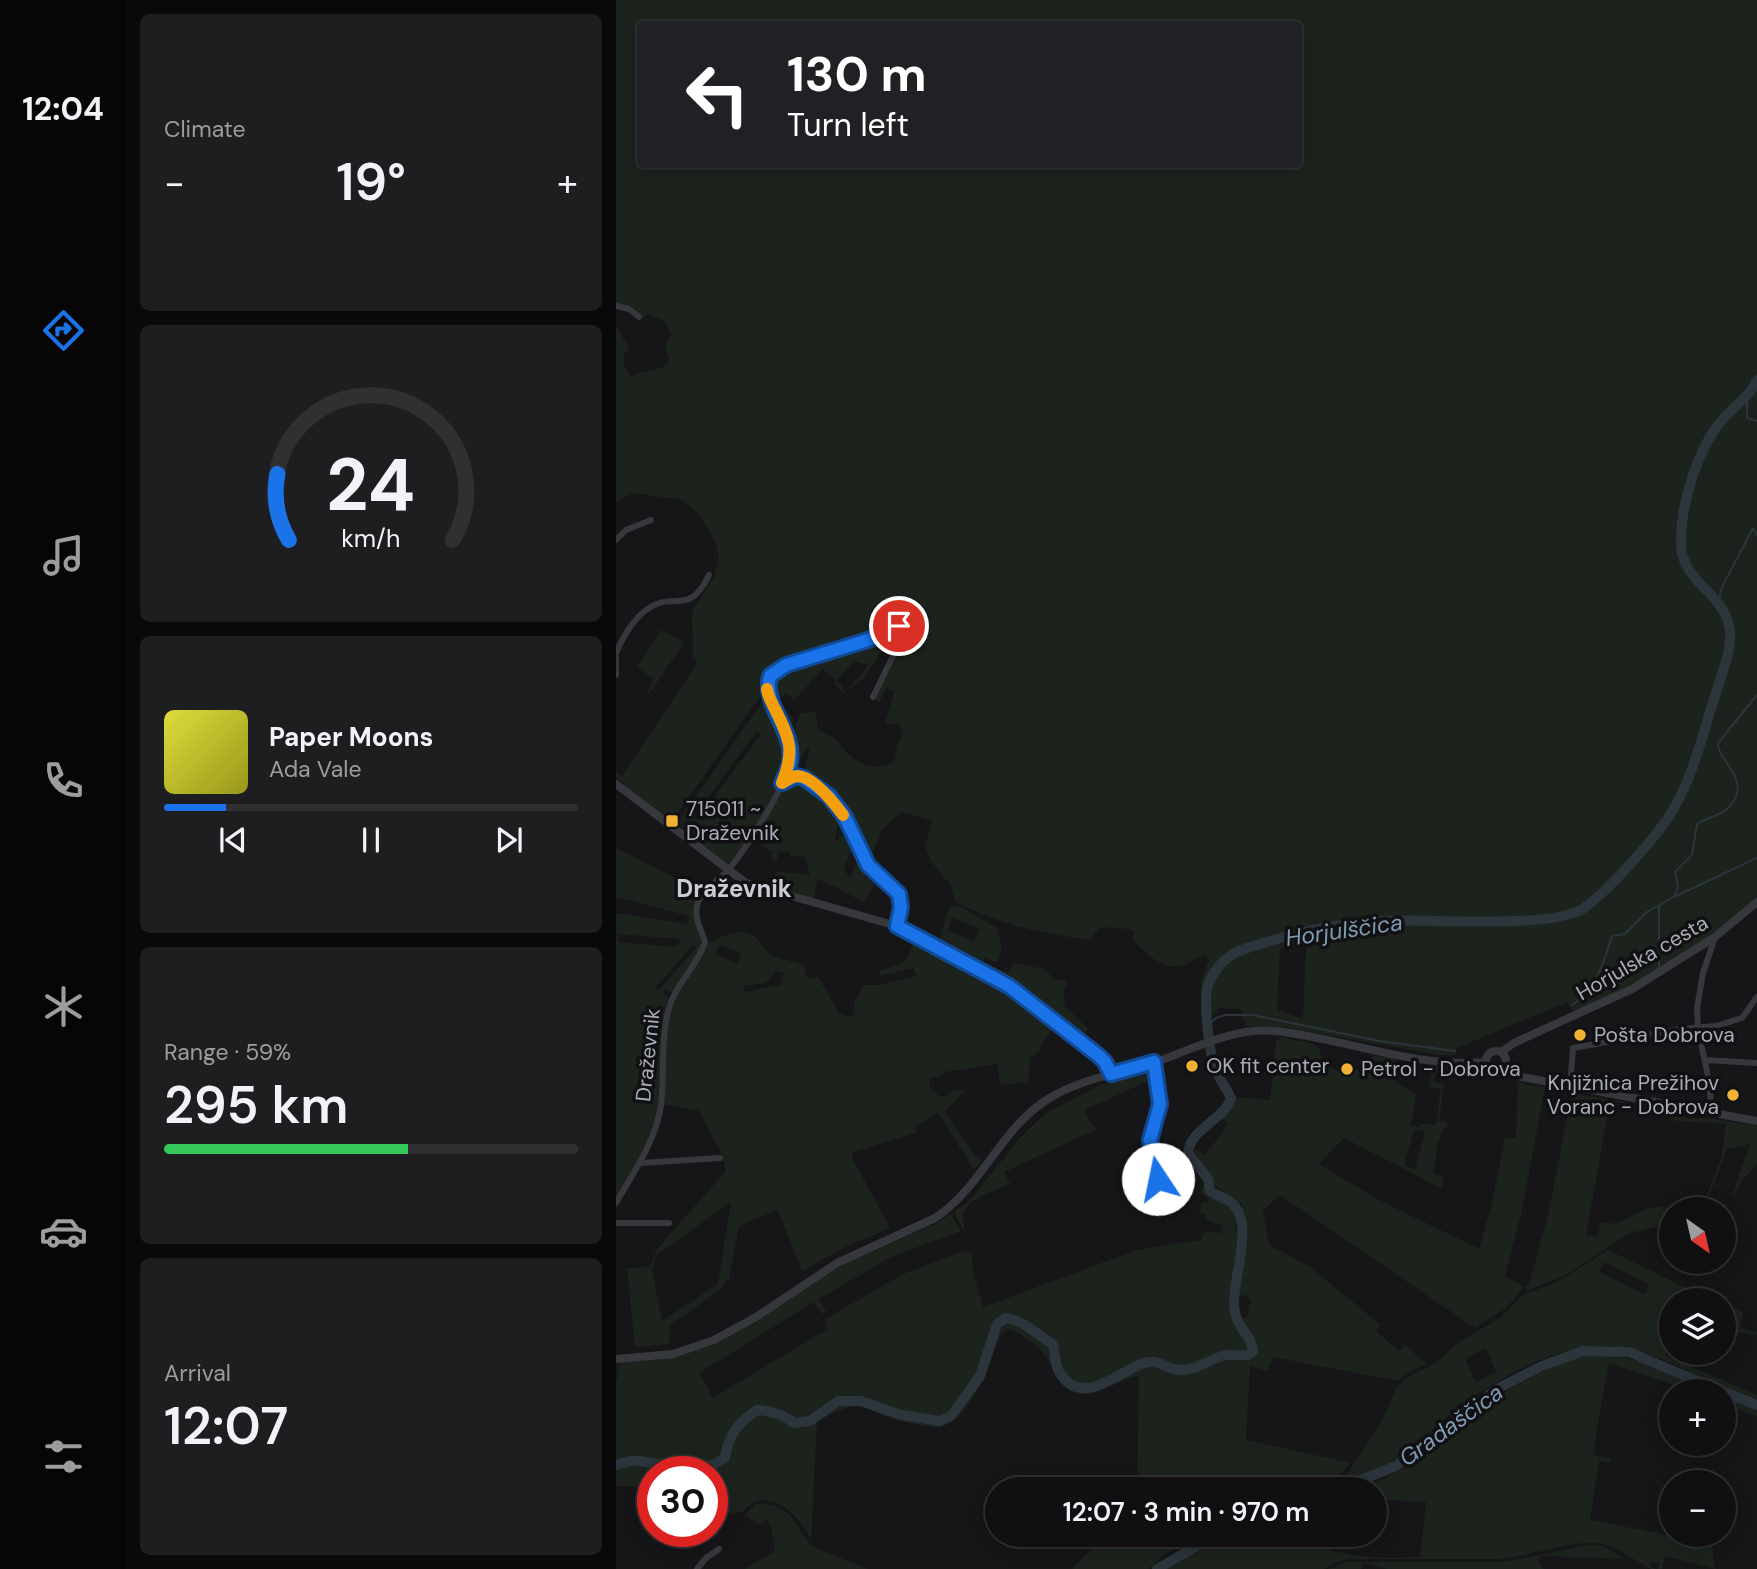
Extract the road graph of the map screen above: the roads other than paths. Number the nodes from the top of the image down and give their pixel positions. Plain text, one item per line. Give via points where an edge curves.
1 (616, 306) edge
2 (639, 317) dead end
3 (651, 520) dead end
4 (616, 540) edge
5 (709, 575) dead end
6 (616, 655) edge
7 (616, 675) edge
8 (873, 697) dead end
9 (782, 783) junction
10 (616, 784) edge
11 (727, 870) junction
12 (1757, 902) edge
13 (897, 926) junction
14 (1715, 937) junction
15 (1757, 997) edge
16 (1698, 1029) junction
17 (1501, 1052) junction
18 (1705, 1059) junction
19 (1154, 1062) junction
20 (1486, 1062) junction
21 (1757, 1063) edge
22 (1504, 1068) junction
23 (1111, 1074) junction
24 (1570, 1087) junction
25 (1712, 1113) junction
26 (1757, 1121) edge
27 (720, 1158) dead end
28 (640, 1163) junction
29 (1158, 1179) dead end
30 (616, 1203) edge
31 (616, 1223) edge
32 (669, 1223) dead end
33 (616, 1359) edge
34 (719, 1549) dead end
35 (697, 1569) edge

1 - 2 street
3 - 4 street via 626,530
5 - 6 street via 688,600 650,607 624,635
6 - 7 street
8 - 9 street, Draževnik via 903,627 786,665 770,676 768,694 790,751
9 - 11 street, Draževnik via 763,820
9 - 13 street via 796,776 804,778 829,796 845,817 868,865 899,894
10 - 11 street
11 - 13 street via 758,887
11 - 28 street, Draževnik via 696,907 705,942 668,1012 658,1121
12 - 14 street, Horjulska cesta
13 - 23 street via 1020,993 1099,1056
14 - 16 street via 1698,995
14 - 17 street, Horjulska cesta via 1632,989
15 - 16 street via 1742,1018
16 - 18 street
16 - 24 street via 1573,1048
17 - 20 street via 1491,1052
17 - 22 street via 1507,1061
18 - 21 street
18 - 25 street
19 - 20 street via 1240,1033 1274,1031 1430,1060
19 - 23 street
19 - 29 street via 1160,1104 1150,1140
20 - 22 street via 1491,1071
22 - 24 street via 1522,1077
23 - 33 street via 1068,1088 1034,1109 959,1200 934,1218 837,1263 714,1340 673,1354
24 - 25 street
25 - 26 street
27 - 28 street
28 - 30 street, Draževnik
31 - 32 street
34 - 35 street

